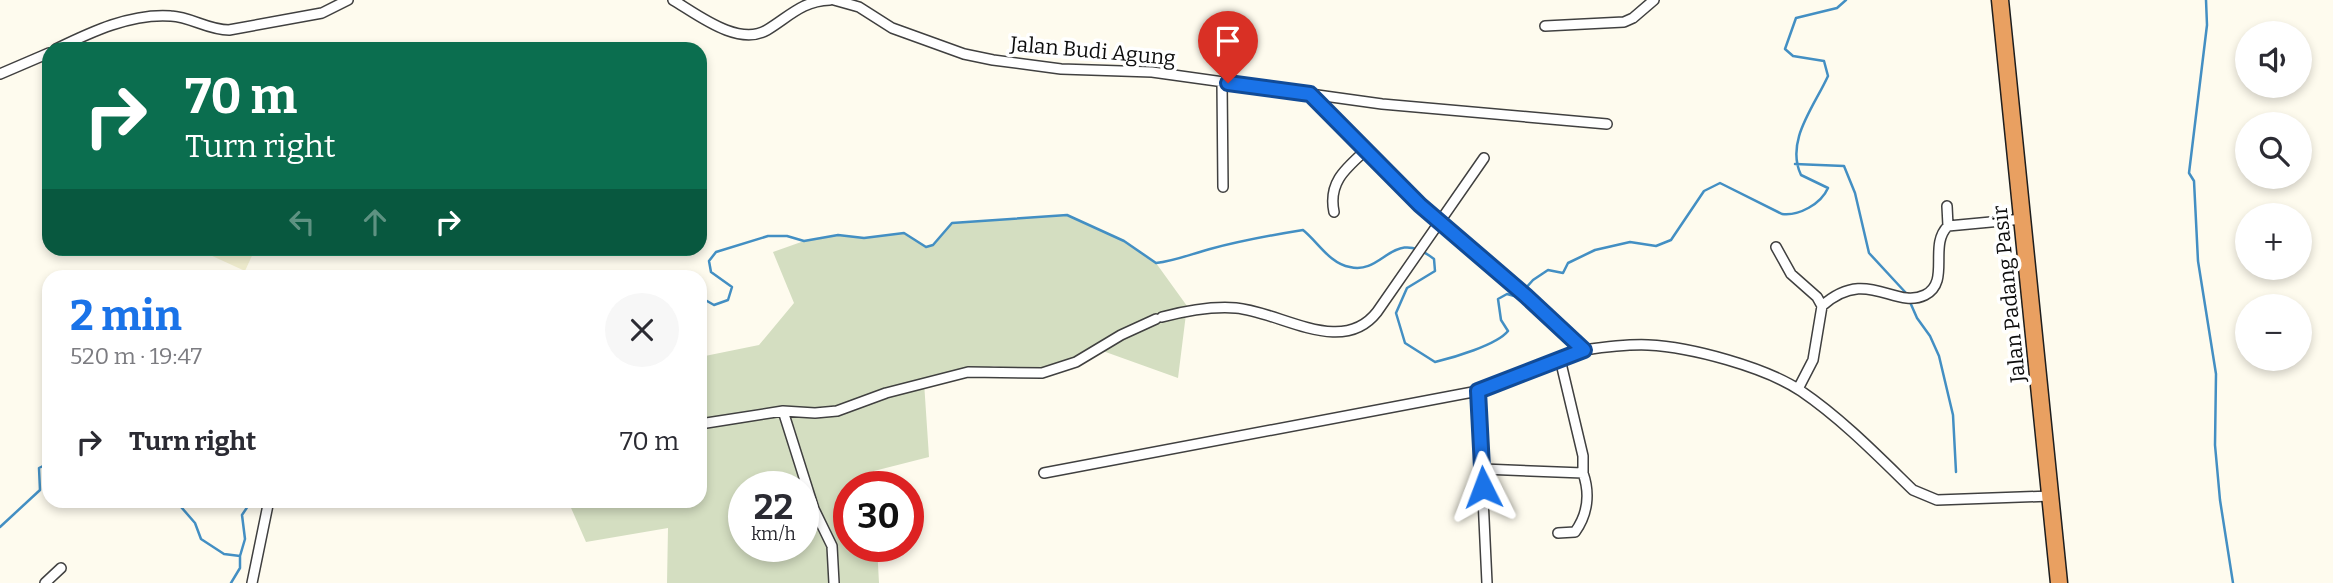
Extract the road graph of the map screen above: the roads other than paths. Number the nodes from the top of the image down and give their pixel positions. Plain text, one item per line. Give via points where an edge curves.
1 (348, 0) edge
2 (673, 0) edge
3 (832, 0) edge
4 (1654, 0) edge
5 (2000, 0) edge
6 (1545, 26) dead end
7 (71, 42) edge
8 (42, 55) edge
9 (0, 74) edge
10 (1222, 82) junction
11 (1310, 94) junction
12 (1606, 124) dead end
13 (1365, 151) junction
14 (1484, 158) dead end
15 (1223, 187) dead end
16 (1947, 206) dead end
17 (1334, 212) dead end
18 (2023, 219) junction
19 (1438, 221) junction
20 (1948, 226) junction
21 (1776, 247) dead end
22 (1822, 306) junction
23 (1584, 350) junction
24 (1560, 359) junction
25 (1798, 390) junction
26 (1478, 391) junction
27 (783, 411) junction
28 (707, 423) edge
29 (1483, 469) junction
30 (1044, 473) dead end
31 (1583, 473) junction
32 (2051, 496) junction
33 (267, 508) edge
34 (1558, 533) dead end
35 (61, 568) dead end
36 (45, 583) edge
37 (252, 583) edge
38 (834, 583) edge
39 (1487, 583) edge
40 (2059, 583) edge

1 - 7 street via 322,13 229,30 173,16 100,28
2 - 3 street, Jalan Budi Agung via 726,30 761,33 809,2
3 - 10 street, Jalan Budi Agung via 859,7 892,28 964,54 1028,65 1152,72
4 - 6 street via 1624,22
5 - 18 highway, Jalan Padang Pasir
8 - 9 street
10 - 11 street, Jalan Budi Agung
10 - 15 street
11 - 12 street, Jalan Budi Agung
11 - 13 street
13 - 17 street via 1337,178
13 - 19 street
14 - 19 street
16 - 20 street
18 - 20 street
18 - 32 highway, Jalan Padang Pasir
19 - 23 street
19 - 27 street via 1371,320 1353,331 1312,328 1234,308 1203,310 1159,318 1063,368 1042,373 968,372 837,411
20 - 22 street via 1938,240 1935,283 1925,295 1909,298 1859,289
21 - 22 street via 1791,275
22 - 25 street via 1813,360
23 - 24 street
23 - 25 street via 1657,346 1750,367
24 - 26 street
24 - 31 street
25 - 32 street via 1919,494 1937,499
26 - 29 street
26 - 30 street
27 - 28 street
27 - 38 street via 814,509 832,547
29 - 31 street
29 - 39 street
31 - 34 street via 1589,492 1580,526 1575,532
32 - 40 highway, Jalan Padang Pasir
33 - 37 street
35 - 36 street

